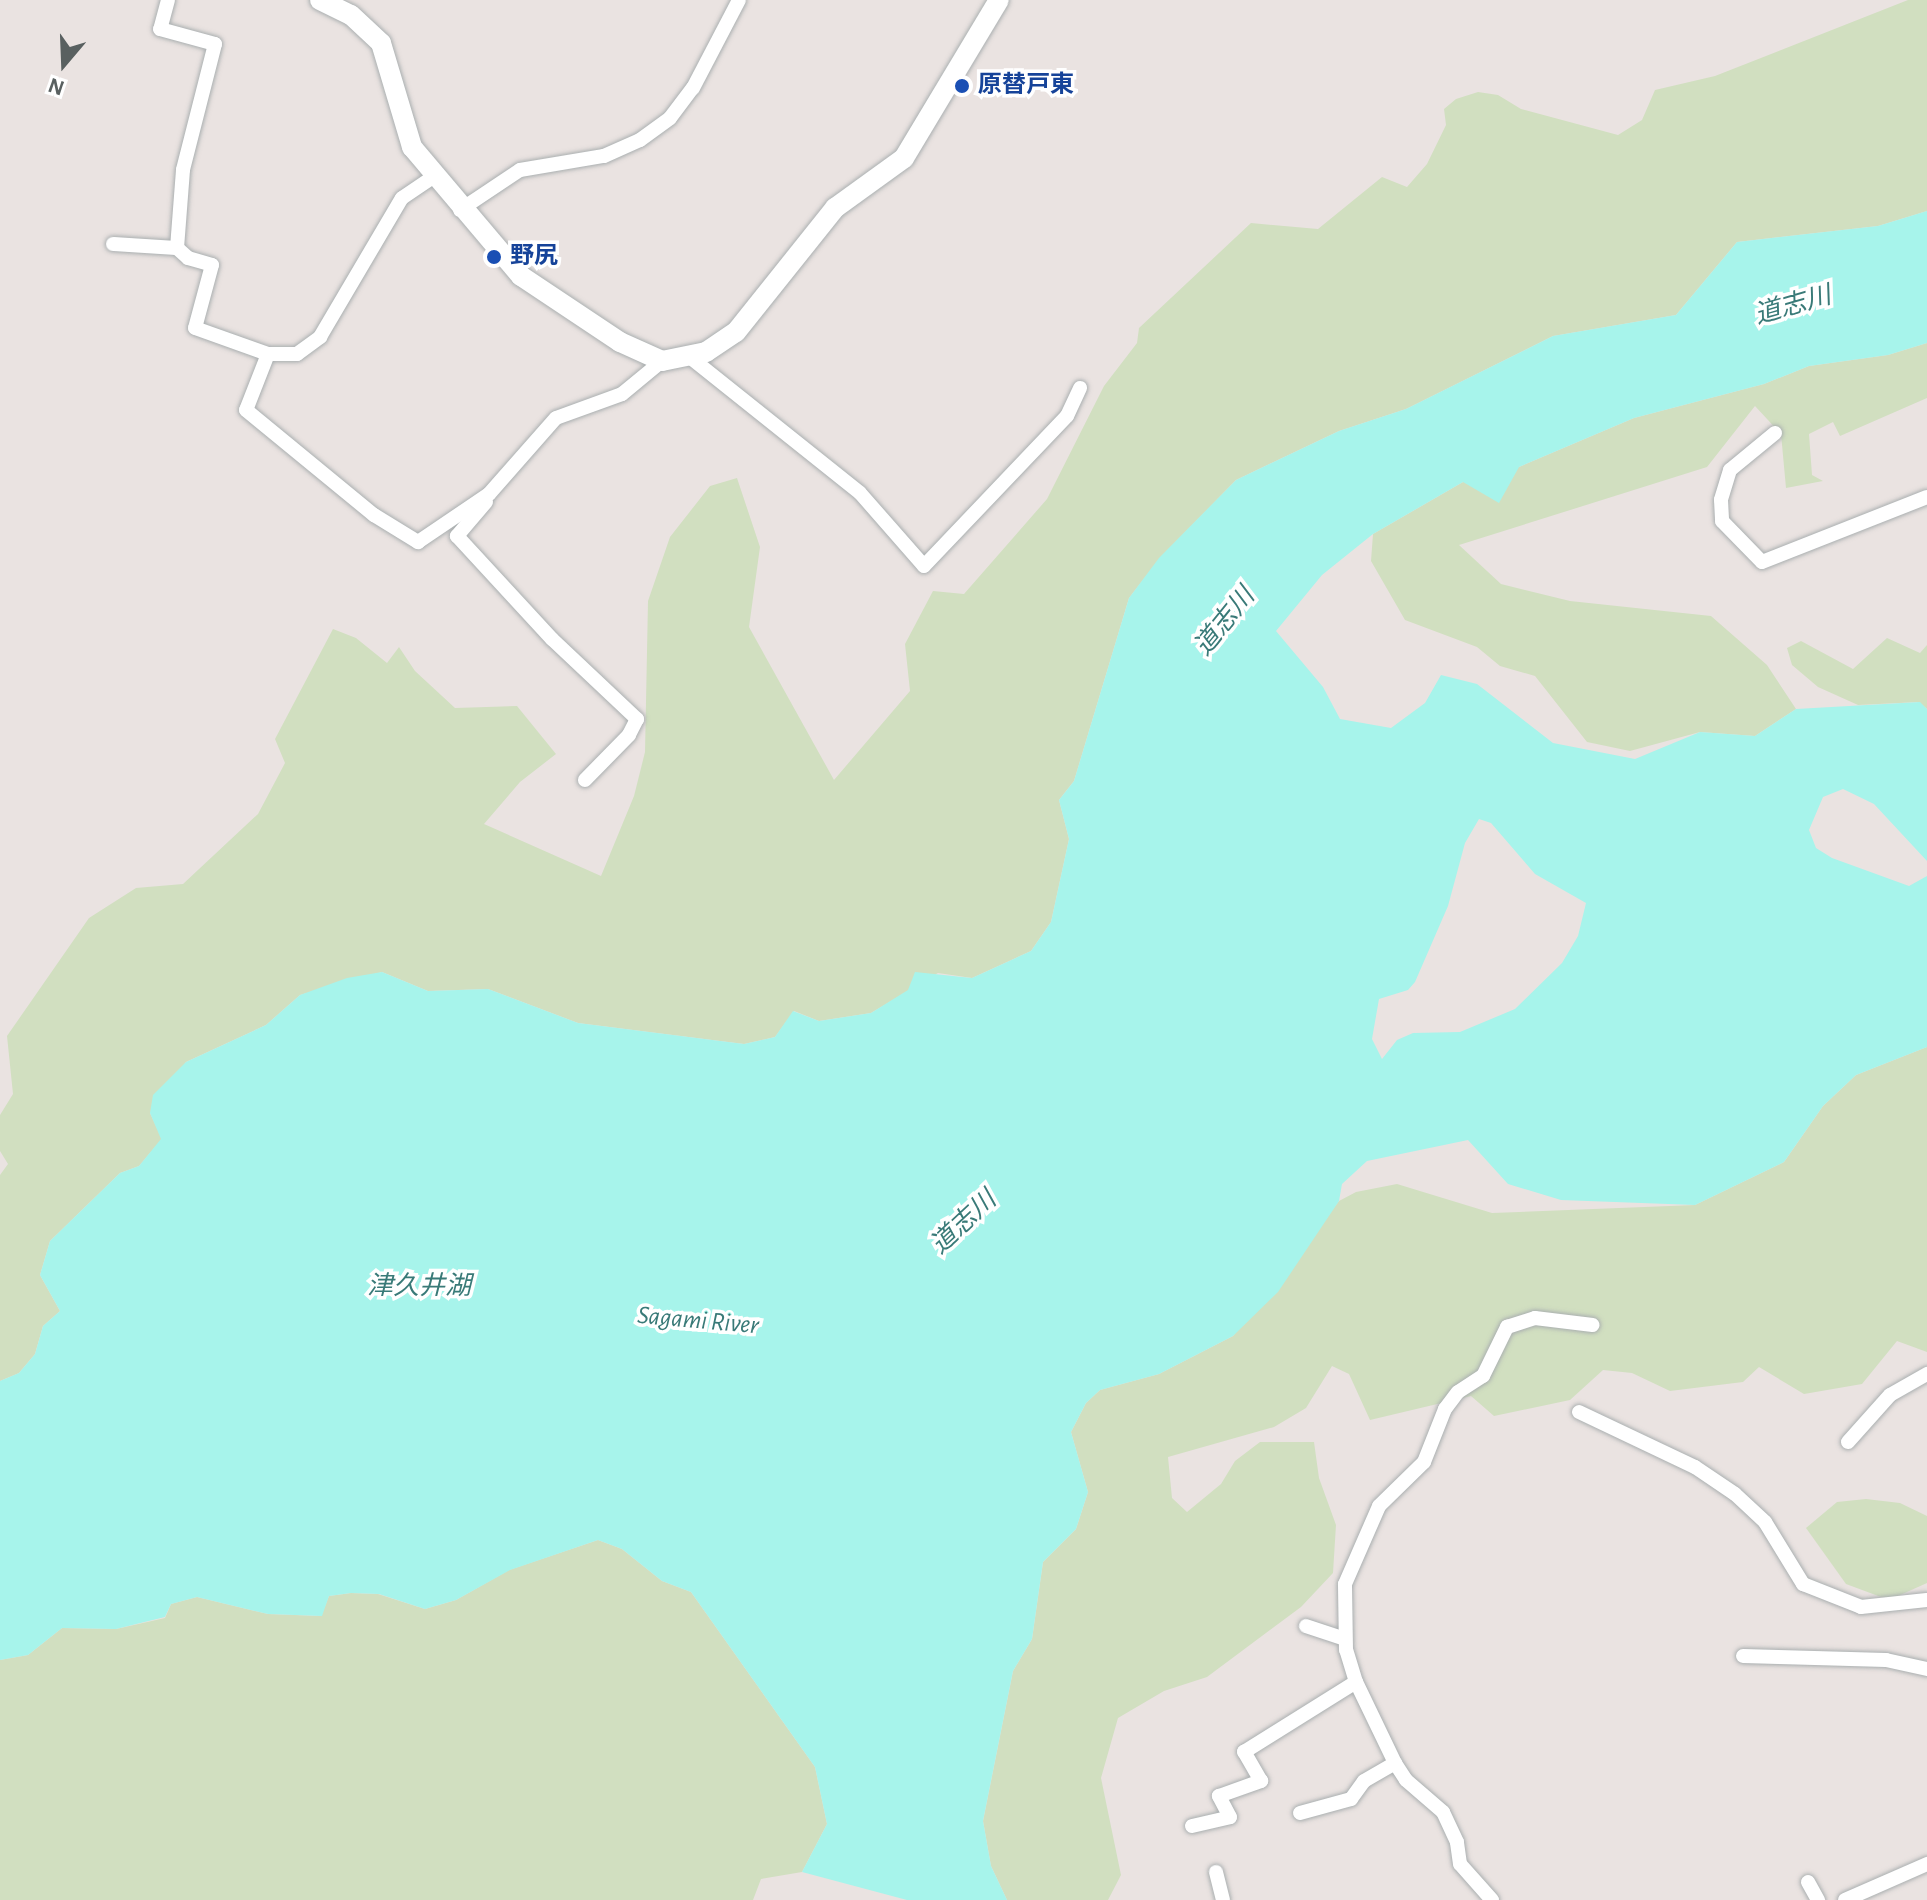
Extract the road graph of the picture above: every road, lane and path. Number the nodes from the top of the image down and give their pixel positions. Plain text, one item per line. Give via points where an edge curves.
1 (168, 0) edge
2 (320, 0) edge
3 (739, 0) edge
4 (999, 0) edge
5 (433, 177) junction
6 (460, 210) junction
7 (113, 244) dead end
8 (177, 248) junction
9 (268, 354) junction
10 (691, 358) junction
11 (662, 361) junction
12 (1080, 388) dead end
13 (1775, 433) dead end
14 (489, 494) junction
15 (1927, 497) edge
16 (585, 780) dead end
17 (1593, 1325) dead end
18 (1927, 1374) edge
19 (1579, 1412) dead end
20 (1848, 1442) dead end
21 (1927, 1600) edge
22 (1306, 1626) dead end
23 (1345, 1639) junction
24 (1743, 1656) dead end
25 (1927, 1669) edge
26 (1356, 1682) junction
27 (1395, 1763) junction
28 (1300, 1813) dead end
29 (1192, 1826) dead end
30 (1927, 1864) edge
31 (1216, 1872) dead end
32 (1808, 1882) dead end
33 (1485, 1897) edge
34 (1223, 1900) edge
35 (1818, 1900) edge
36 (1845, 1900) edge

1 - 8 street via 160,29 215,44 183,170
2 - 5 street via 351,15 381,43 402,125
3 - 6 street via 693,88 670,118 640,140 604,156 520,170
4 - 10 street via 904,158 835,208 736,332
5 - 6 street
5 - 9 street via 402,198 320,337 297,354
6 - 11 street via 537,289 620,342
7 - 8 street
8 - 9 street via 188,258 212,265 195,328
9 - 14 street via 246,410 374,515 418,542
10 - 11 street
10 - 12 street via 860,493 924,566 1067,416
11 - 14 street via 622,394 556,418
13 - 15 street via 1730,470 1721,500 1722,521 1762,562
14 - 16 street via 457,536 552,639 637,719 629,735
17 - 23 street via 1535,1318 1507,1327 1483,1376 1458,1392 1445,1409 1424,1462 1379,1506 1360,1541 1345,1584
18 - 20 street via 1890,1395
19 - 21 street via 1695,1467 1735,1494 1765,1522 1803,1584 1861,1607
22 - 23 street
23 - 26 street
24 - 25 street via 1886,1660
26 - 27 street
26 - 29 street via 1244,1752 1261,1781 1219,1796 1230,1817
27 - 28 street via 1364,1781 1351,1799
27 - 33 street via 1406,1780 1443,1812 1460,1864
30 - 36 street
31 - 34 street
32 - 35 street

